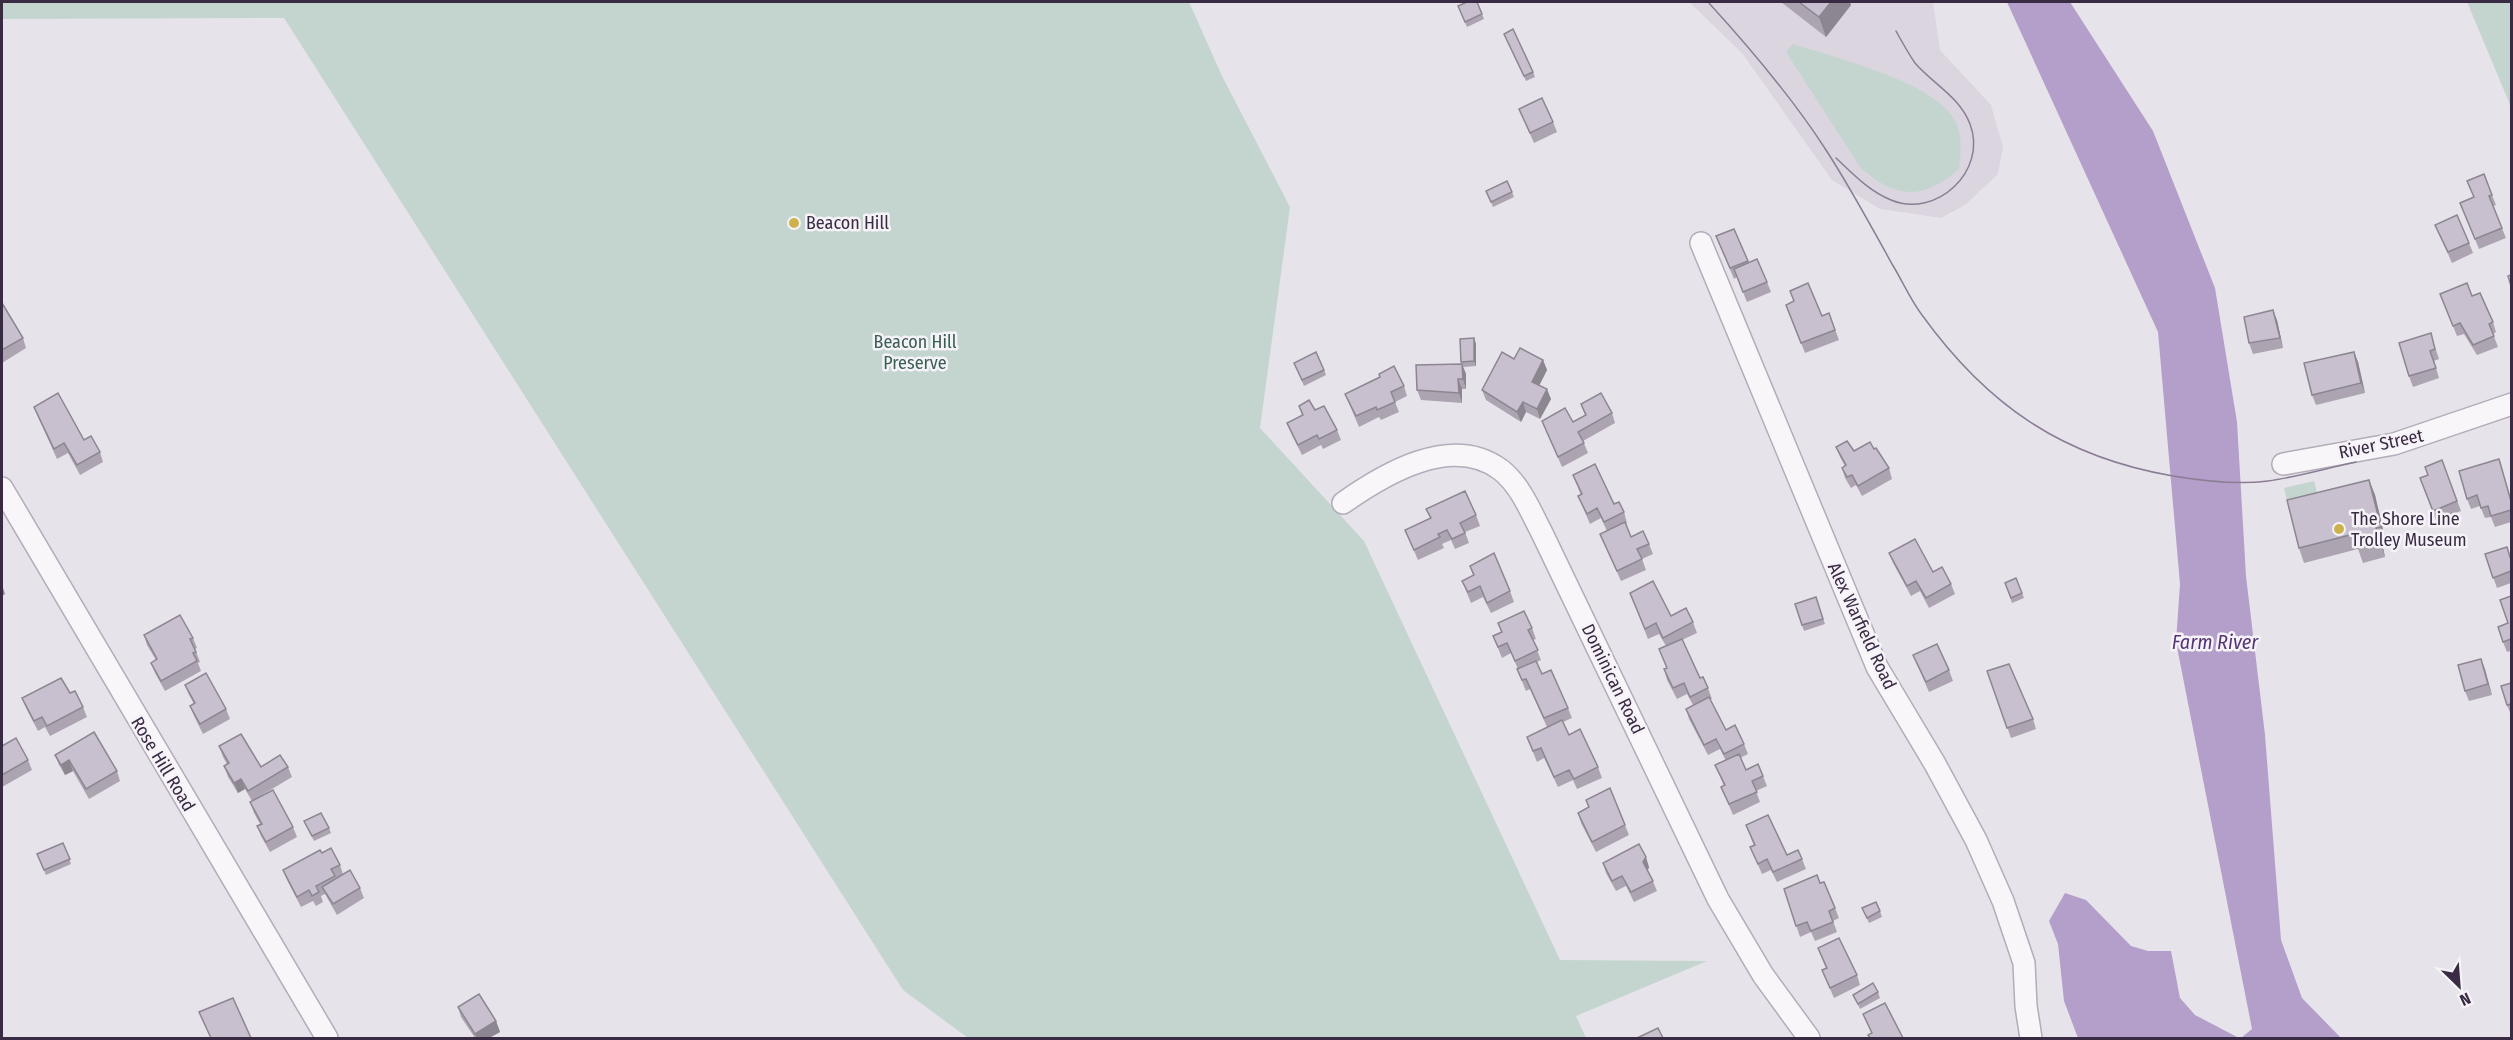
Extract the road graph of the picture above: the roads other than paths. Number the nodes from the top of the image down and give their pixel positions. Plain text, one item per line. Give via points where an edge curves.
1 (1701, 243) dead end
2 (2511, 404) edge
3 (2283, 464) dead end
4 (2, 488) edge
5 (1343, 504) dead end
6 (327, 1038) edge
7 (1809, 1038) edge
8 (2031, 1038) edge

1 - 8 street, Alex Warfield Road via 1877,667 1976,840 2003,901 2024,963
2 - 3 street, River Street via 2394,444
4 - 6 street, Rose Hill Road
5 - 7 street, Dominican Road via 1367,486 1413,464 1451,456 1493,465 1514,484 1541,531 1718,899 1763,975

